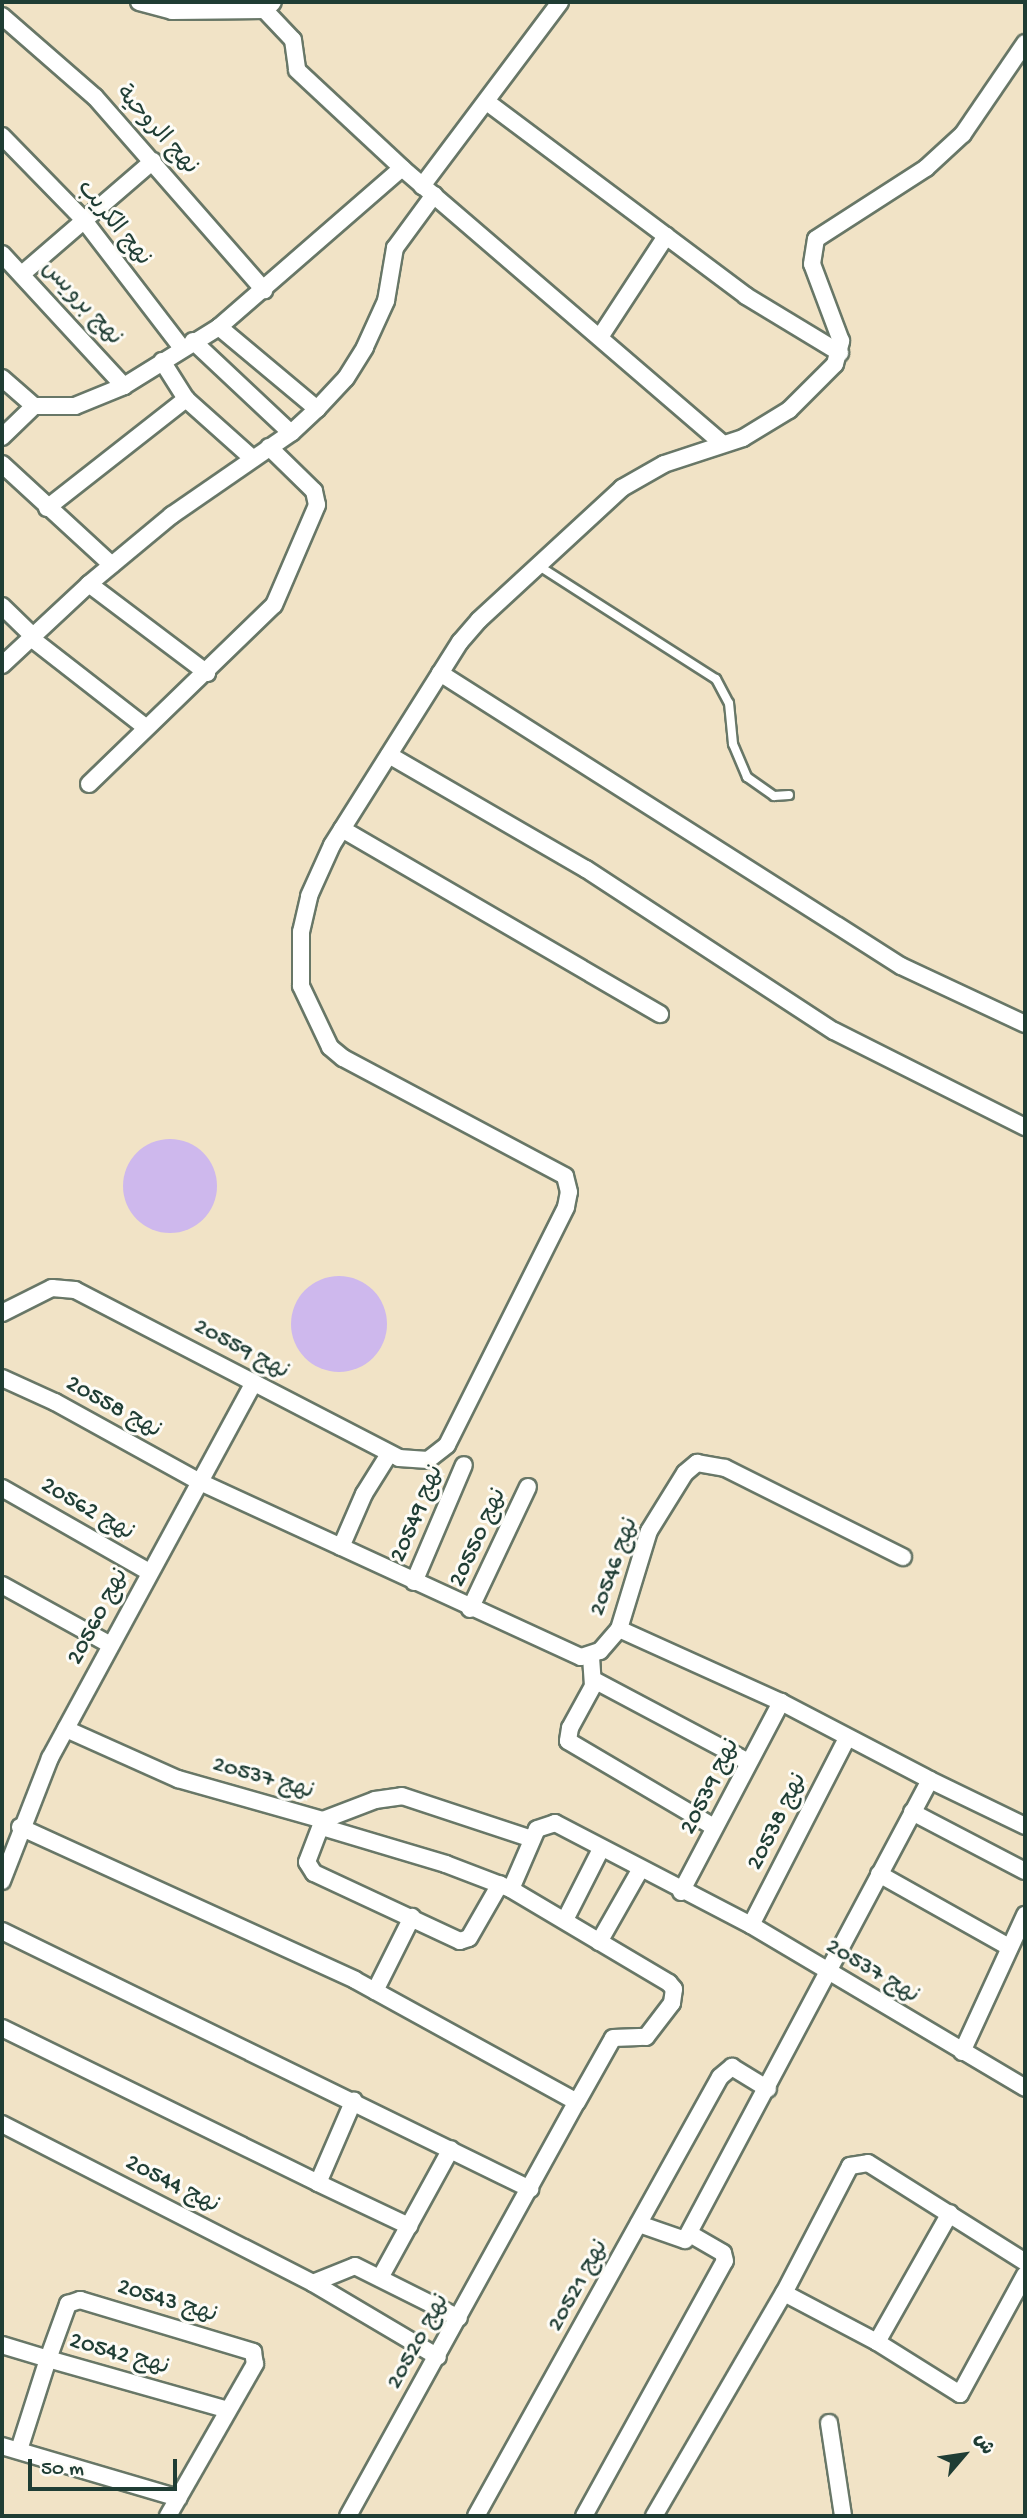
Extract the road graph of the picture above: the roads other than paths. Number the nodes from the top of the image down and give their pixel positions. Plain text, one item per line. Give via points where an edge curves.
1 (139, 2) edge
2 (560, 2) edge
3 (265, 4) edge
4 (2, 16) edge
5 (1025, 43) edge
6 (487, 102) junction
7 (2, 136) edge
8 (153, 161) junction
9 (402, 168) junction
10 (428, 190) junction
11 (83, 219) junction
12 (666, 236) junction
13 (2, 254) edge
14 (22, 274) junction
15 (264, 290) junction
16 (219, 327) junction
17 (600, 337) junction
18 (187, 344) junction
19 (840, 353) junction
20 (162, 361) junction
21 (2, 378) edge
22 (124, 386) junction
23 (186, 399) junction
24 (34, 406) junction
25 (317, 409) junction
26 (291, 433) junction
27 (2, 437) edge
28 (722, 443) junction
29 (269, 447) junction
30 (252, 458) junction
31 (2, 464) edge
32 (47, 508) junction
33 (112, 565) junction
34 (539, 566) junction
35 (89, 584) junction
36 (2, 606) edge
37 (32, 637) junction
38 (2, 665) edge
39 (207, 673) junction
40 (440, 673) junction
41 (145, 726) junction
42 (389, 755) junction
43 (89, 784) dead end
44 (789, 795) dead end
45 (342, 829) junction
46 (660, 1014) dead end
47 (1025, 1024) edge
48 (1025, 1127) edge
49 (2, 1313) edge
50 (2, 1378) edge
51 (254, 1383) junction
52 (389, 1454) junction
53 (464, 1465) dead end
54 (200, 1482) junction
55 (528, 1487) dead end
56 (2, 1488) edge
57 (341, 1547) junction
58 (903, 1557) dead end
59 (149, 1572) junction
60 (414, 1582) junction
61 (2, 1585) edge
62 (470, 1609) junction
63 (619, 1629) junction
64 (104, 1641) junction
65 (591, 1657) junction
66 (594, 1680) junction
67 (781, 1702) junction
68 (66, 1729) junction
69 (846, 1740) junction
70 (748, 1762) junction
71 (930, 1780) junction
72 (912, 1812) junction
73 (323, 1824) junction
74 (1025, 1826) edge
75 (20, 1827) junction
76 (714, 1827) junction
77 (532, 1839) junction
78 (601, 1849) junction
79 (640, 1870) junction
80 (1025, 1871) edge
81 (879, 1874) junction
82 (2, 1881) edge
83 (506, 1886) junction
84 (687, 1895) junction
85 (1025, 1914) edge
86 (412, 1917) junction
87 (565, 1920) junction
88 (751, 1925) junction
89 (2, 1931) edge
90 (599, 1942) junction
91 (1009, 1947) junction
92 (828, 1973) junction
93 (375, 1991) junction
94 (2, 2028) edge
95 (962, 2052) junction
96 (1025, 2088) edge
97 (768, 2089) junction
98 (354, 2100) junction
99 (577, 2102) junction
100 (2, 2124) edge
101 (451, 2149) junction
102 (318, 2183) junction
103 (530, 2189) junction
104 (950, 2213) junction
105 (639, 2224) junction
106 (409, 2226) junction
107 (689, 2233) junction
108 (1025, 2262) edge
109 (1025, 2275) edge
110 (380, 2278) junction
111 (317, 2281) junction
112 (784, 2293) junction
113 (459, 2318) junction
114 (877, 2342) junction
115 (2, 2345) edge
116 (438, 2357) junction
117 (48, 2359) junction
118 (228, 2410) junction
119 (829, 2423) dead end
120 (2, 2446) edge
121 (19, 2450) junction
122 (179, 2498) junction
123 (168, 2516) edge
124 (348, 2516) edge
125 (476, 2516) edge
126 (584, 2516) edge
127 (654, 2516) edge
128 (843, 2516) edge

1 - 3 street via 172,11
2 - 6 street
3 - 9 street via 293,40 297,70
4 - 8 street, نهج الروحية via 95,97
5 - 19 street via 963,134 936,160 816,239 812,264 841,341
6 - 10 street
6 - 12 street
7 - 11 street, نهج الكريب
8 - 11 street
8 - 15 street, نهج الروحية
9 - 10 street
9 - 15 street
10 - 17 street
10 - 25 street via 395,248 386,301 365,347
11 - 14 street
11 - 18 street, نهج الكريب
12 - 17 street
12 - 19 street via 746,296
13 - 14 street, نهج برويس
14 - 22 street, نهج برويس
15 - 16 street
16 - 18 street
16 - 25 street
17 - 28 street
18 - 20 street
18 - 26 street, نهج الكريب
19 - 28 street via 789,410 743,438
20 - 22 street
20 - 23 street
21 - 24 street
22 - 24 street via 75,406
23 - 30 street
23 - 32 street
24 - 27 street
25 - 26 street
26 - 29 street
28 - 34 street via 664,464 622,488
29 - 30 street
29 - 39 street via 314,491 316,512 274,605
30 - 33 street
31 - 32 street
32 - 33 street
33 - 35 street
34 - 40 street via 480,620
34 - 44 lane via 716,679 729,702 733,744 747,777 774,796
35 - 37 street
35 - 39 street
36 - 37 street
37 - 38 street
37 - 41 street
39 - 41 street
40 - 42 street
40 - 47 street via 901,967
41 - 43 street
42 - 45 street
42 - 48 street via 586,869 824,1025
45 - 46 street
45 - 52 street, نهج 20559 via 309,896 301,932 302,986 330,1047 565,1175 569,1192 566,1208 447,1445 428,1460 407,1461
49 - 51 street, نهج 20559 via 52,1288 75,1290
50 - 54 street, نهج 20558
51 - 52 street, نهج 20559
51 - 54 street, نهج 20560
52 - 57 street
53 - 60 street, نهج 20549
54 - 57 street
54 - 59 street, نهج 20560
55 - 62 street, نهج 20550
56 - 59 street, نهج 20562
57 - 60 street
58 - 63 street, نهج 20546 via 725,1468 697,1464 685,1473 649,1531
59 - 64 street, نهج 20560
60 - 62 street
61 - 64 street
62 - 65 street via 581,1657
63 - 65 street, نهج 20546
63 - 67 street
64 - 68 street, نهج 20560
65 - 66 street
66 - 70 street
66 - 76 street via 568,1741
67 - 69 street
67 - 70 street, نهج 20539
68 - 73 street, نهج 20537 via 178,1779
68 - 75 street, نهج 20560
69 - 71 street
69 - 88 street, نهج 20538
70 - 76 street, نهج 20539
71 - 72 street
71 - 74 street
72 - 80 street
72 - 81 street
73 - 77 street, نهج 20537 via 375,1800 402,1796
73 - 83 street
73 - 86 street via 307,1862 310,1870
75 - 82 street, نهج 20560
75 - 93 street
76 - 84 street, نهج 20539
77 - 78 street, نهج 20537 via 541,1826 555,1823
77 - 83 street
78 - 79 street, نهج 20537
78 - 87 street
79 - 84 street, نهج 20537
79 - 90 street
81 - 91 street
81 - 92 street
83 - 86 street via 463,1941
83 - 87 street
84 - 88 street, نهج 20537
85 - 91 street
86 - 93 street
87 - 90 street
88 - 92 street, نهج 20537
89 - 98 street
90 - 99 street, نهج 20520 via 669,1983 673,1998 646,2037 613,2038
91 - 95 street
92 - 95 street, نهج 20537
92 - 97 street
93 - 99 street
94 - 102 street
95 - 96 street, نهج 20537
97 - 105 street, نهج 20521 via 732,2067 720,2077
97 - 107 street
98 - 101 street
98 - 102 street
99 - 103 street, نهج 20520
100 - 111 street, نهج 20544
101 - 103 street
101 - 106 street
102 - 106 street
103 - 113 street, نهج 20520
104 - 108 street
104 - 112 street via 868,2163 856,2163
104 - 114 street
105 - 107 street via 680,2242
105 - 125 street, نهج 20521
106 - 110 street
107 - 126 street via 723,2253 725,2261
109 - 114 street via 960,2394
110 - 111 street via 350,2266
110 - 113 street
111 - 116 street, نهج 20544
112 - 114 street
112 - 127 street
113 - 116 street, نهج 20520
115 - 117 street
116 - 124 street, نهج 20520
117 - 118 street, نهج 20542
117 - 118 street, نهج 20543 via 68,2304 80,2300 253,2352 255,2364
117 - 121 street, نهج 20542
118 - 122 street
119 - 128 street
120 - 121 street
121 - 122 street
122 - 123 street

